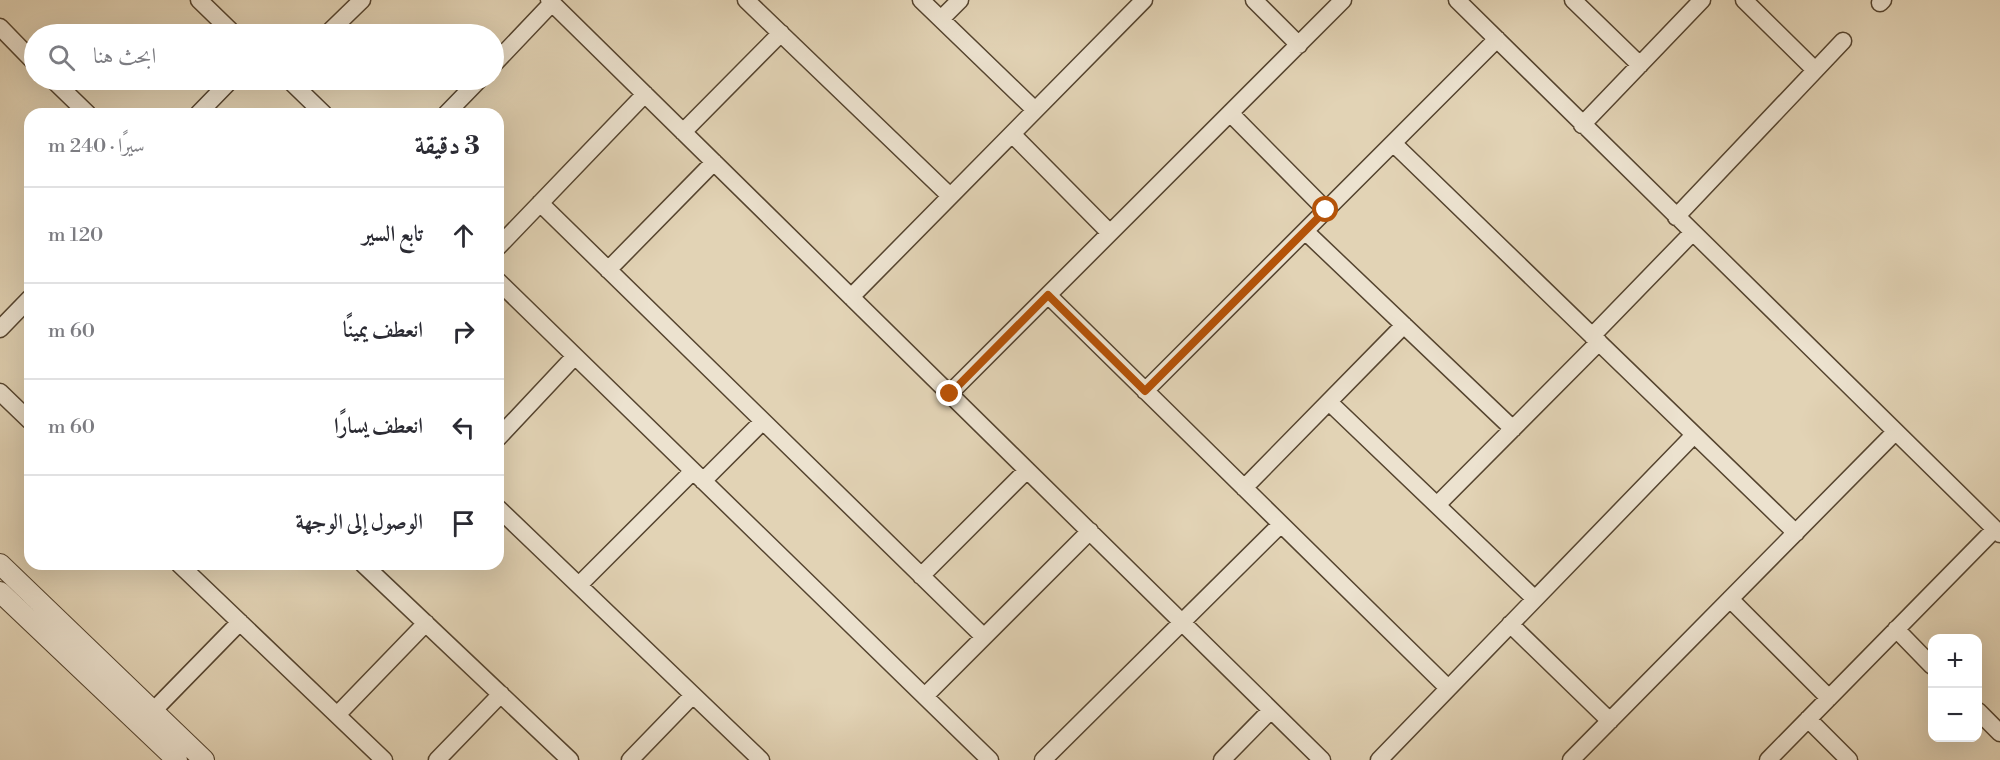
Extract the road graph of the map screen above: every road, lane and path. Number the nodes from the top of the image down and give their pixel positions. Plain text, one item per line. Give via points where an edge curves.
1 (199, 0) edge
2 (215, 0) edge
3 (362, 0) edge
4 (747, 0) edge
5 (921, 0) edge
6 (960, 0) edge
7 (1144, 0) edge
8 (1254, 0) edge
9 (1343, 0) edge
10 (1457, 0) edge
11 (1573, 0) edge
12 (1702, 0) edge
13 (1744, 0) edge
14 (551, 2) edge
15 (941, 19) junction
16 (224, 24) edge
17 (238, 24) edge
18 (337, 24) edge
19 (2, 29) edge
20 (781, 33) junction
21 (1497, 39) junction
22 (1843, 41) dead end
23 (1299, 45) junction
24 (24, 52) edge
25 (504, 53) edge
26 (1640, 65) junction
27 (1815, 70) junction
28 (63, 90) edge
29 (221, 90) edge
30 (299, 90) edge
31 (469, 90) edge
32 (645, 94) junction
33 (82, 108) edge
34 (204, 108) edge
35 (318, 108) edge
36 (452, 108) edge
37 (1035, 110) junction
38 (1230, 113) junction
39 (1582, 125) junction
40 (683, 132) junction
41 (1012, 134) junction
42 (1393, 143) junction
43 (714, 162) junction
44 (950, 196) junction
45 (540, 203) junction
46 (1326, 210) junction
47 (1676, 217) junction
48 (1305, 231) junction
49 (1110, 233) junction
50 (1692, 233) junction
51 (504, 241) edge
52 (608, 270) junction
53 (504, 287) edge
54 (1048, 295) junction
55 (851, 297) junction
56 (24, 304) edge
57 (1404, 326) junction
58 (0, 329) edge
59 (1595, 339) junction
60 (575, 356) junction
61 (1145, 391) junction
62 (0, 392) edge
63 (950, 394) junction
64 (1329, 402) junction
65 (24, 415) edge
66 (762, 421) junction
67 (1513, 429) junction
68 (504, 432) edge
69 (1895, 432) junction
70 (1694, 435) junction
71 (1027, 470) junction
72 (698, 476) junction
73 (1245, 488) junction
74 (1437, 505) junction
75 (504, 514) edge
76 (1281, 524) junction
77 (1090, 531) junction
78 (1997, 532) edge
79 (1796, 533) junction
80 (0, 564) edge
81 (185, 570) edge
82 (369, 570) edge
83 (921, 576) junction
84 (579, 585) junction
85 (0, 592) edge
86 (1534, 599) junction
87 (1730, 599) junction
88 (240, 622) junction
89 (1182, 622) junction
90 (426, 623) junction
91 (1510, 624) junction
92 (1896, 629) junction
93 (984, 637) junction
94 (1928, 662) edge
95 (1448, 688) junction
96 (501, 694) junction
97 (693, 695) junction
98 (925, 696) junction
99 (1829, 698) junction
100 (1271, 710) junction
101 (153, 711) junction
102 (337, 716) junction
103 (1982, 716) edge
104 (1808, 719) junction
105 (1610, 721) junction
106 (2000, 733) edge
107 (377, 758) edge
108 (177, 760) edge
109 (204, 760) edge
110 (437, 760) edge
111 (570, 760) edge
112 (630, 760) edge
113 (761, 760) edge
114 (990, 760) edge
115 (1043, 760) edge
116 (1222, 760) edge
117 (1322, 760) edge
118 (1378, 760) edge
119 (1571, 760) edge
120 (1768, 760) edge
121 (1849, 760) edge

1 - 16 street
2 - 17 street
3 - 18 street
4 - 20 street
5 - 15 street
6 - 15 street
7 - 37 street
8 - 23 street
9 - 23 street
10 - 21 street
11 - 26 street
12 - 26 street
13 - 27 street
14 - 25 street
14 - 32 street
15 - 37 street
19 - 24 street
20 - 40 street
20 - 44 street
21 - 39 street
21 - 42 street
22 - 27 street
23 - 38 street
26 - 39 street
27 - 47 street
28 - 33 street
29 - 34 street
30 - 35 street
31 - 36 street
32 - 40 street
32 - 45 street
37 - 41 street
38 - 46 street
38 - 49 street
39 - 47 street
40 - 43 street
41 - 44 street
41 - 49 street
42 - 46 street
42 - 59 street
43 - 52 street
43 - 55 street
44 - 55 street
45 - 51 street
45 - 52 street
46 - 48 street
47 - 50 street
48 - 57 street
48 - 61 street
49 - 54 street
50 - 59 street
50 - 69 street
52 - 66 street
53 - 60 street
54 - 61 street
54 - 63 street
55 - 63 street
56 - 58 street
57 - 64 street
57 - 67 street
59 - 67 street
59 - 70 street
60 - 68 street
60 - 72 street
61 - 73 street
62 - 65 street
63 - 71 street
64 - 73 street
64 - 74 street
66 - 72 street
66 - 83 street
67 - 74 street
69 - 78 street
69 - 79 street
70 - 79 street
70 - 86 street
71 - 77 street
71 - 83 street
72 - 84 street
72 - 98 street
73 - 76 street
74 - 86 street
75 - 84 street
76 - 89 street
76 - 95 street
77 - 89 street
77 - 93 street
78 - 92 street
79 - 87 street
80 - 101 street
81 - 88 street
82 - 90 street
83 - 93 street
84 - 97 street
85 - 108 street
86 - 91 street
87 - 99 street
87 - 105 street
88 - 101 street
88 - 102 street
89 - 100 street
89 - 115 street
90 - 96 street
90 - 102 street
91 - 95 street
91 - 105 street
92 - 94 street
92 - 99 street
93 - 98 street
95 - 118 street
96 - 110 street
96 - 111 street
97 - 112 street
97 - 113 street
98 - 114 street
99 - 104 street
100 - 116 street
100 - 117 street
101 - 109 street
102 - 107 street
103 - 106 street
104 - 120 street
104 - 121 street
105 - 119 street

